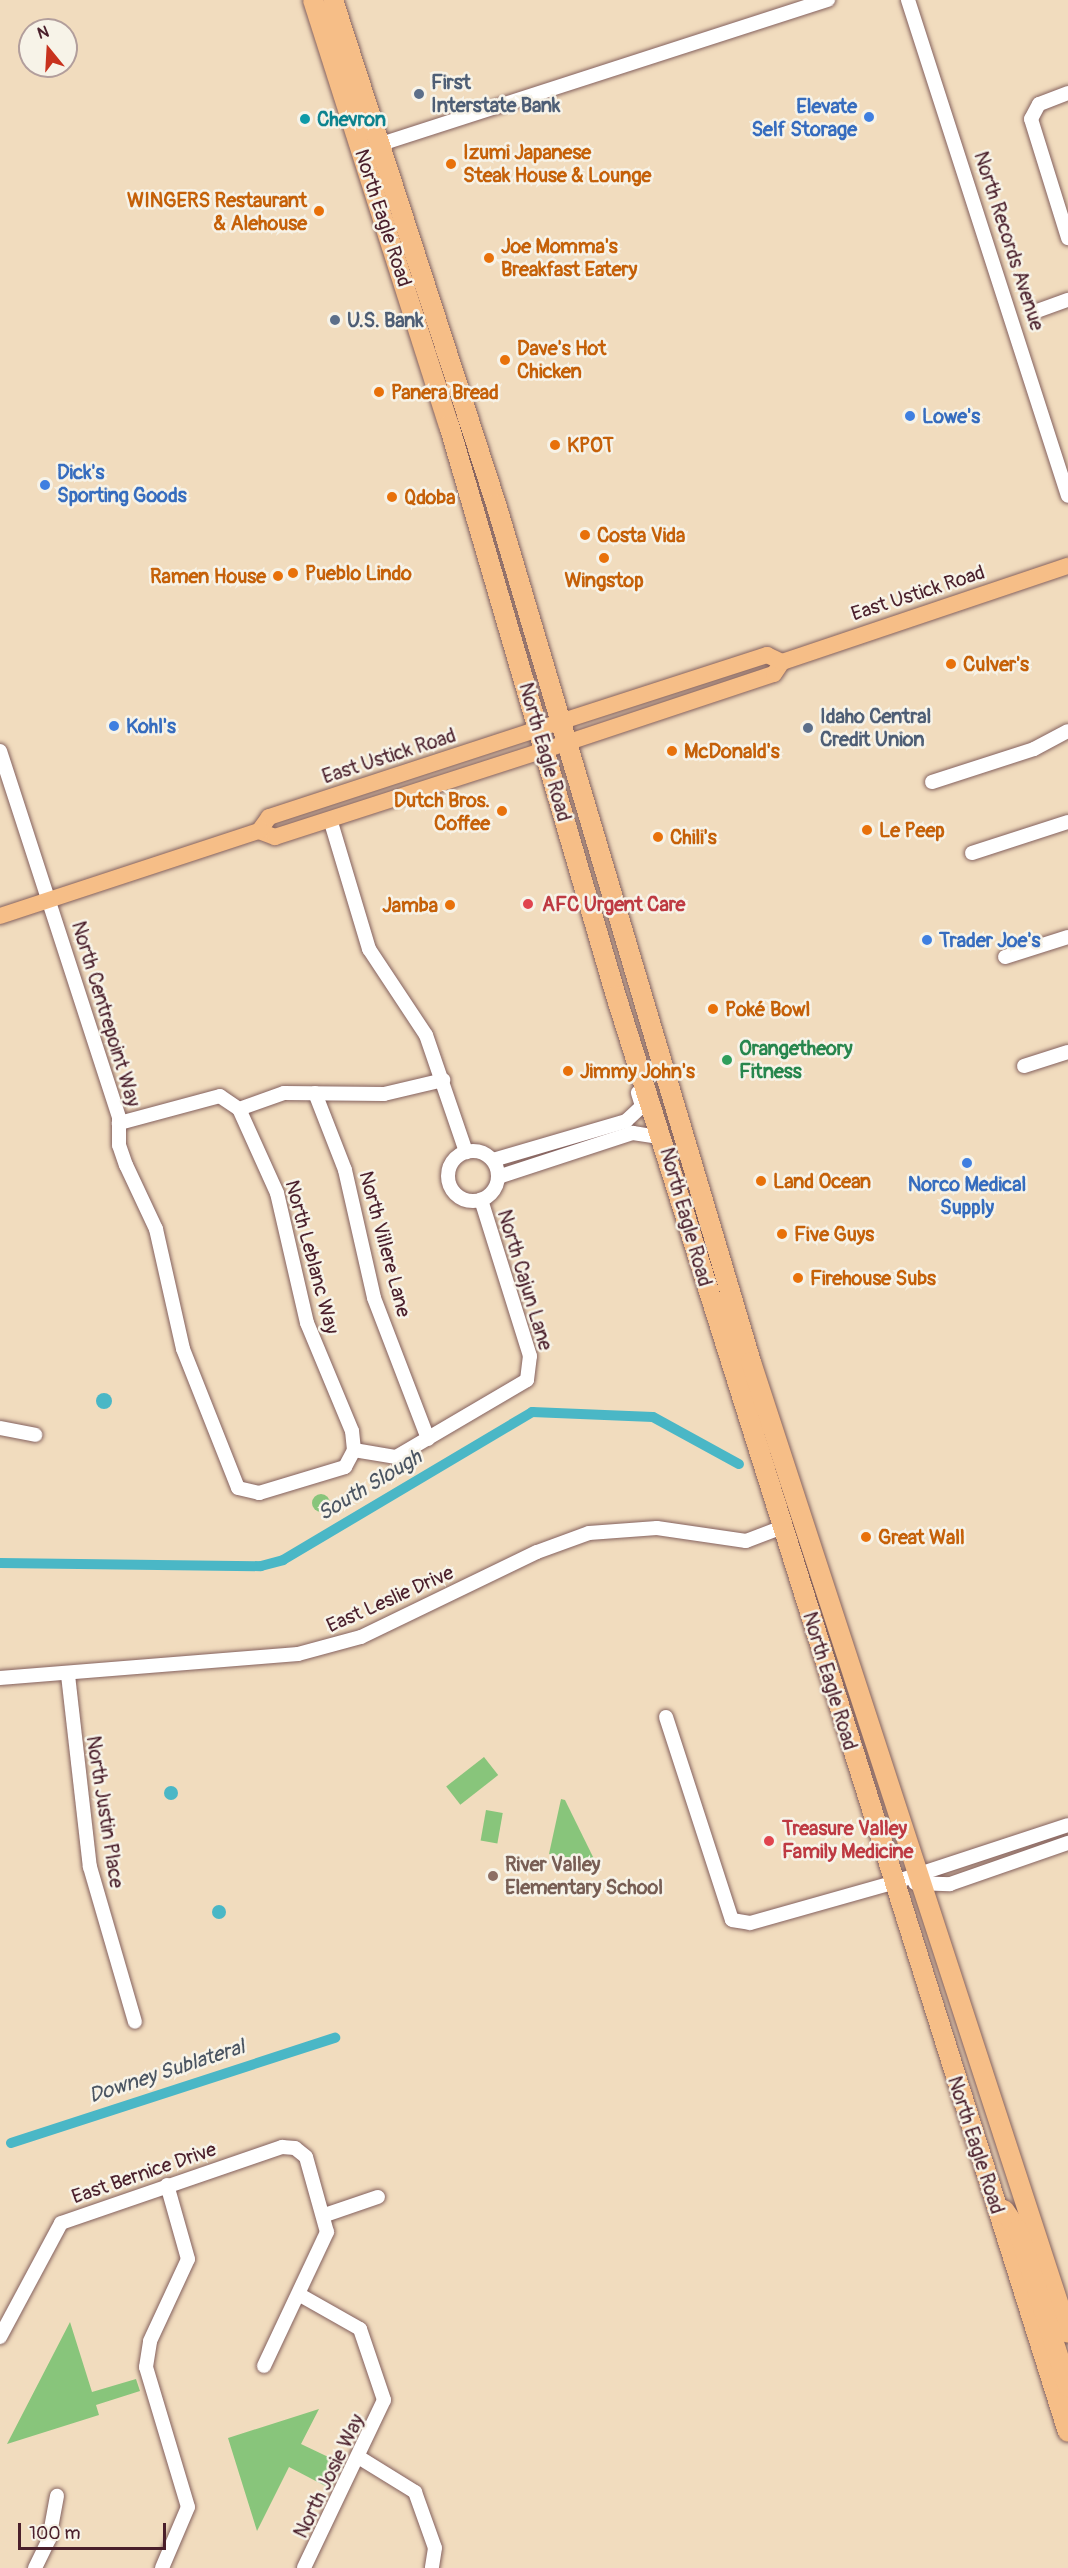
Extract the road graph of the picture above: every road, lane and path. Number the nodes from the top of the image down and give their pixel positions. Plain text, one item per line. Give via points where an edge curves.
1 (313, 0) edge
2 (321, 0) edge
3 (333, 0) edge
4 (828, 0) edge
5 (908, 0) edge
6 (1068, 93) edge
7 (370, 148) junction
8 (1064, 209) edge
9 (1068, 238) edge
10 (1068, 300) edge
11 (1037, 310) dead end
12 (1068, 496) edge
13 (1068, 566) edge
14 (782, 662) junction
15 (560, 722) junction
16 (538, 729) junction
17 (1068, 731) edge
18 (566, 743) junction
19 (545, 750) junction
20 (0, 751) edge
21 (932, 782) dead end
22 (330, 819) junction
23 (1068, 822) edge
24 (259, 831) junction
25 (972, 853) dead end
26 (50, 900) junction
27 (0, 916) edge
28 (1068, 937) edge
29 (1005, 957) dead end
30 (616, 996) junction
31 (1068, 1052) edge
32 (1024, 1066) dead end
33 (443, 1080) junction
34 (315, 1093) junction
35 (239, 1109) junction
36 (119, 1123) junction
37 (663, 1138) junction
38 (466, 1152) junction
39 (493, 1160) junction
40 (498, 1177) junction
41 (481, 1200) junction
42 (704, 1208) junction
43 (689, 1228) junction
44 (751, 1362) junction
45 (0, 1428) edge
46 (35, 1435) dead end
47 (428, 1439) junction
48 (354, 1450) junction
49 (783, 1527) junction
50 (68, 1675) junction
51 (0, 1678) edge
52 (666, 1717) dead end
53 (1068, 1824) edge
54 (1068, 1843) edge
55 (922, 1878) junction
56 (892, 1883) junction
57 (135, 2022) dead end
58 (167, 2185) junction
59 (989, 2185) junction
60 (378, 2197) dead end
61 (325, 2215) junction
62 (300, 2295) junction
63 (1068, 2333) edge
64 (0, 2337) edge
65 (264, 2366) dead end
66 (1068, 2387) edge
67 (1068, 2432) edge
68 (360, 2458) junction
69 (57, 2496) dead end
70 (35, 2568) edge
71 (162, 2568) edge
72 (304, 2568) edge
73 (432, 2568) edge

1 - 7 highway, North Eagle Road
2 - 7 highway
3 - 7 highway, North Eagle Road
4 - 7 street
5 - 12 street, North Records Avenue
6 - 8 street via 1033,111 1032,127
7 - 15 highway, North Eagle Road via 425,293
7 - 16 highway, North Eagle Road
8 - 9 street
10 - 11 street
13 - 14 main road, East Ustick Road
14 - 15 main road, East Ustick Road via 766,655
14 - 18 main road, East Ustick Road via 774,674
15 - 16 main road, East Ustick Road
15 - 18 highway, North Eagle Road
16 - 19 highway, North Eagle Road
16 - 24 main road, East Ustick Road via 269,817
17 - 21 street via 1034,749
18 - 19 main road, East Ustick Road
18 - 42 highway, North Eagle Road
19 - 22 main road, East Ustick Road
19 - 30 highway, North Eagle Road
20 - 26 street, North Centrepoint Way
22 - 24 main road, East Ustick Road via 275,837
22 - 33 street via 369,950 426,1035
23 - 25 street
24 - 26 main road, East Ustick Road
26 - 27 main road, East Ustick Road
26 - 36 street, North Centrepoint Way
28 - 29 street
30 - 37 highway, North Eagle Road
30 - 39 street via 615,1020 642,1106 636,1115
31 - 32 street
33 - 34 street via 384,1094
33 - 38 street
34 - 35 street via 284,1094
34 - 47 street, North Villere Lane via 345,1170 374,1298
35 - 36 street via 220,1096
35 - 48 street, North Leblanc Way via 277,1193 307,1323 352,1431
36 - 48 street, North Centrepoint Way via 126,1165 156,1229 186,1359 242,1491 259,1494 345,1467
37 - 40 street via 633,1133
37 - 42 highway via 671,1141 692,1206
37 - 43 highway, North Eagle Road
38 - 39 street via 484,1153
38 - 41 street via 449,1165 449,1186 458,1196
39 - 40 street
40 - 41 street
41 - 47 street, North Cajun Lane via 530,1356 530,1372 505,1395
42 - 44 highway, North Eagle Road
43 - 44 highway via 703,1237 740,1355
43 - 49 highway, North Eagle Road
44 - 55 highway, North Eagle Road
45 - 46 street
47 - 48 street via 384,1459
49 - 50 street, East Leslie Drive via 746,1541 657,1528 589,1533 537,1552 328,1648
49 - 56 highway, North Eagle Road
50 - 51 street, East Leslie Drive
50 - 57 street, North Justin Place via 90,1867
52 - 56 street via 732,1920 750,1923
53 - 55 street
54 - 55 street via 950,1884
55 - 56 street
55 - 63 highway, North Eagle Road
56 - 59 highway, North Eagle Road
58 - 61 street, East Bernice Drive via 282,2147 295,2148 306,2157
58 - 64 street, East Bernice Drive via 61,2223
58 - 71 street via 188,2259 150,2341 146,2367 188,2507
59 - 66 highway via 1018,2230
59 - 67 highway, North Eagle Road
60 - 61 street
61 - 62 street via 323,2251
62 - 65 street
62 - 68 street, North Josie Way via 347,2319 368,2343 384,2400
68 - 72 street, North Josie Way
68 - 73 street via 415,2492 435,2548
69 - 70 street via 49,2539

